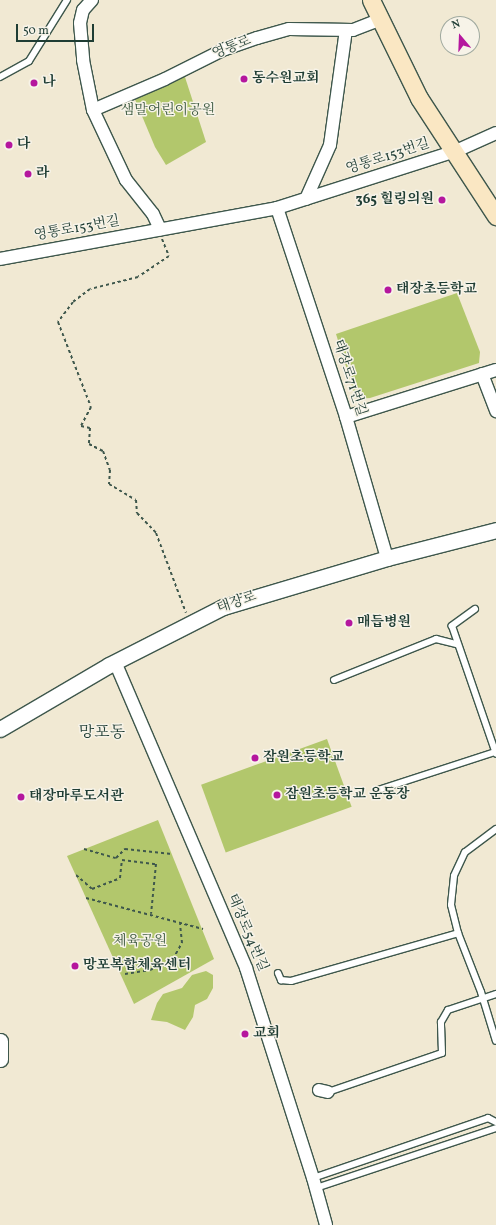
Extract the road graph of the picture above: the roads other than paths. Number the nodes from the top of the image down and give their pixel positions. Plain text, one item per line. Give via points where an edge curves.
1 (67, 0) edge
2 (92, 0) edge
3 (371, 0) edge
4 (379, 20) junction
5 (346, 30) junction
6 (0, 77) edge
7 (93, 110) junction
8 (496, 133) edge
9 (456, 151) junction
10 (306, 199) junction
11 (278, 208) junction
12 (496, 216) edge
13 (160, 232) junction
14 (0, 259) edge
15 (496, 370) edge
16 (482, 374) junction
17 (496, 411) edge
18 (346, 417) junction
19 (496, 530) edge
20 (387, 558) junction
21 (475, 609) dead end
22 (456, 644) junction
23 (115, 662) junction
24 (334, 680) dead end
25 (0, 730) edge
26 (494, 744) edge
27 (496, 753) edge
28 (378, 790) dead end
29 (496, 829) edge
30 (458, 933) junction
31 (278, 973) dead end
32 (496, 994) edge
33 (483, 998) junction
34 (0, 1040) edge
35 (496, 1041) edge
36 (0, 1059) edge
37 (323, 1091) dead end
38 (496, 1122) edge
39 (496, 1128) edge
40 (315, 1183) junction
41 (326, 1225) edge

1 - 6 lane via 29,61
2 - 7 street via 83,10 80,23 83,60
3 - 4 main road
4 - 5 street, 영통로
4 - 9 main road via 419,98
5 - 7 street, 영통로 via 288,29 257,38 225,49 165,79
5 - 10 street, 영통로153번길 via 330,144
7 - 13 street via 126,180 153,214
8 - 9 street, 영통로153번길
9 - 10 street, 영통로153번길
9 - 12 main road
10 - 11 street, 영통로153번길
11 - 13 street, 영통로153번길
11 - 18 street, 태장로71번길
13 - 14 street, 영통로153번길
15 - 16 street
16 - 17 street
16 - 18 street
18 - 20 street, 태장로71번길
19 - 20 street, 태장로
20 - 23 street, 태장로 via 223,607
21 - 22 lane via 452,626
22 - 24 lane via 436,639
22 - 26 lane
23 - 25 street, 태장로
23 - 40 street, 태장로54번길 via 246,968
26 - 27 lane
27 - 28 lane
29 - 30 lane via 465,852 454,876 451,905
30 - 31 lane via 291,982 281,980
30 - 33 lane
32 - 33 lane
33 - 35 lane
33 - 37 lane via 448,1010 441,1022 442,1053
34 - 36 street
38 - 40 lane via 488,1118
39 - 40 lane
40 - 41 street, 태장로54번길

